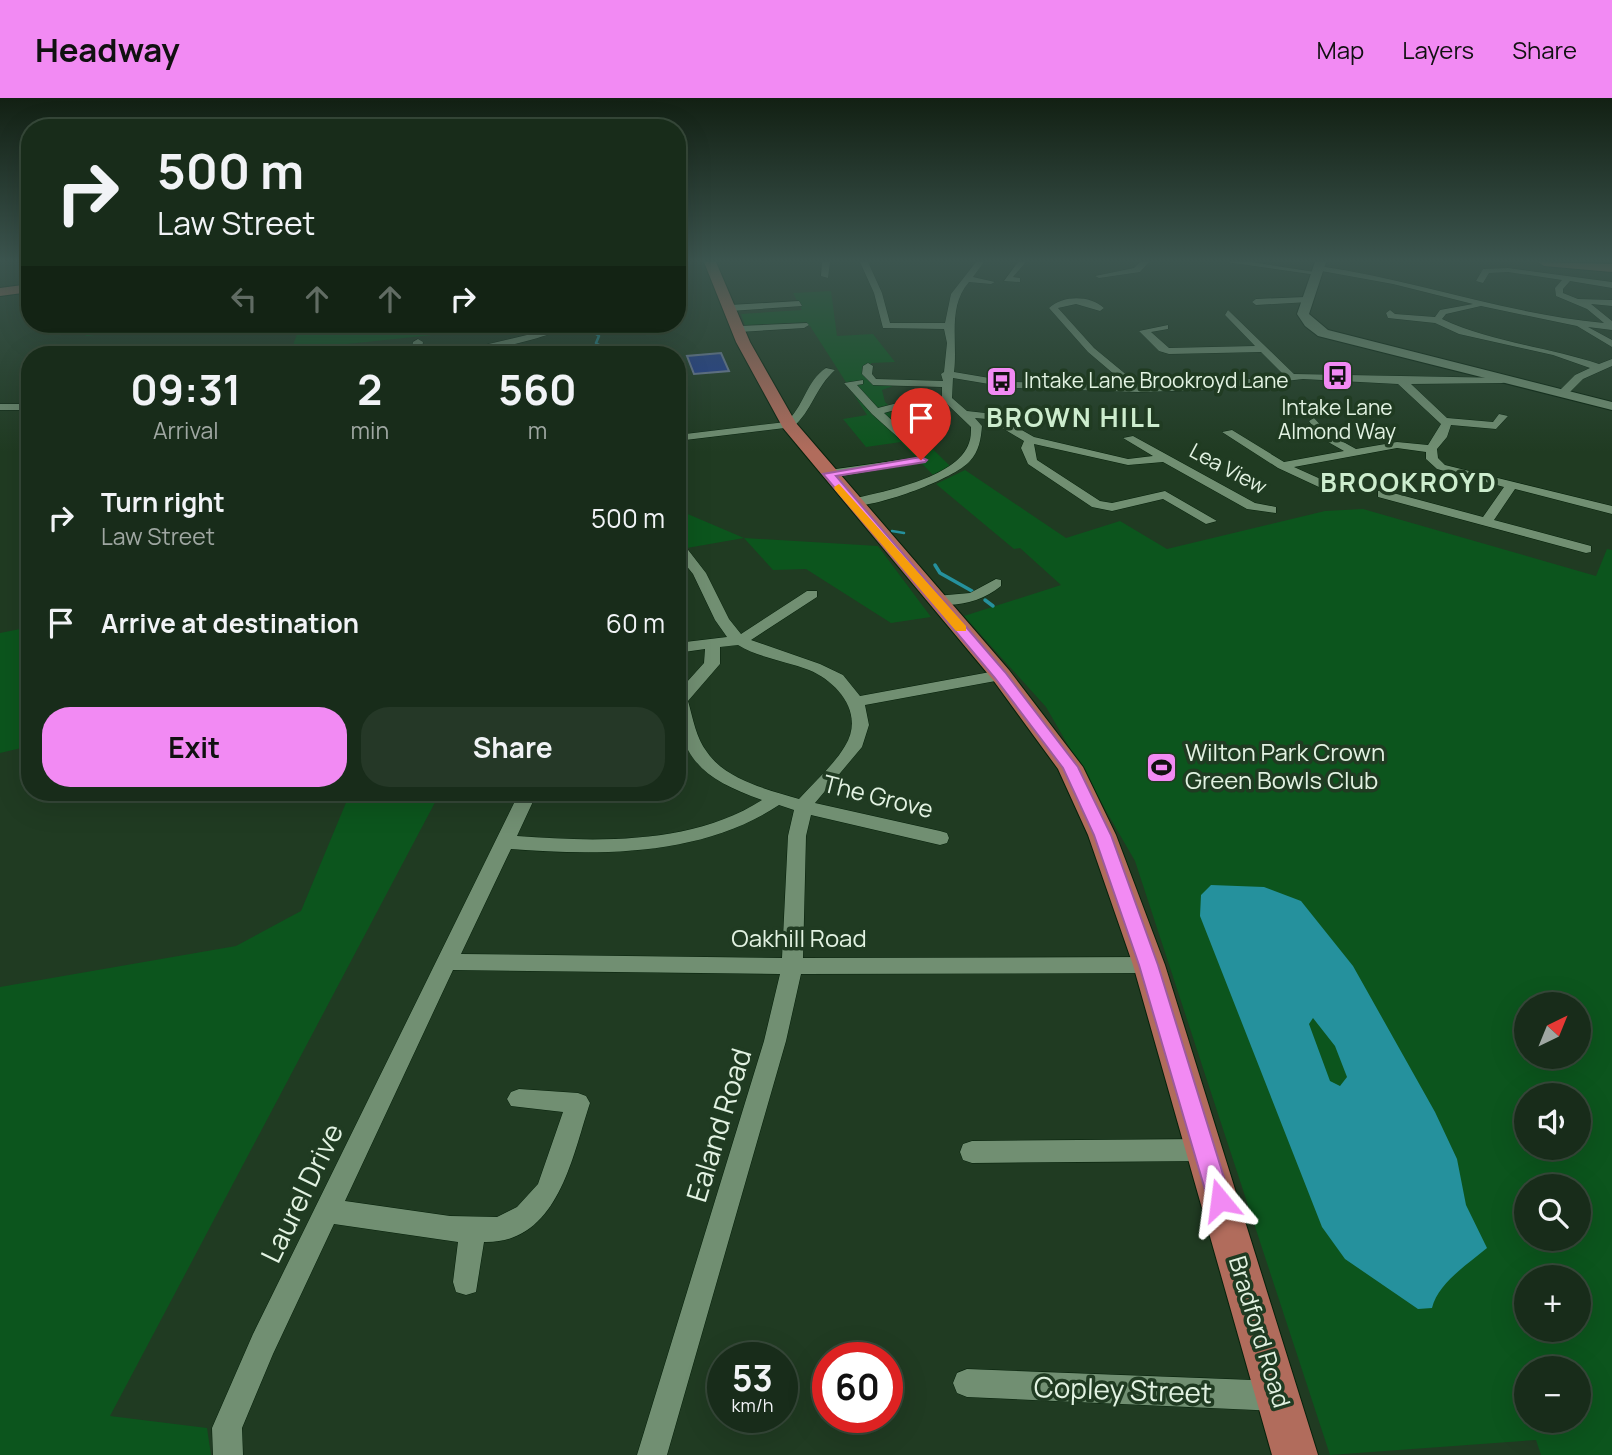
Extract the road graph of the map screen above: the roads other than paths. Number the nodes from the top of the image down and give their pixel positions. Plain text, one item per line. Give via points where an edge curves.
1 (737, 325) edge
2 (886, 325) edge
3 (1069, 325) edge
4 (1240, 325) edge
5 (1312, 325) edge
6 (1448, 325) edge
7 (1577, 325) edge
8 (1588, 325) edge
9 (948, 326) joint
10 (1612, 326) edge
11 (1165, 327) dead end
12 (535, 333) edge
13 (418, 342) dead end
14 (1612, 344) edge
15 (417, 346) edge
16 (488, 346) edge
17 (1263, 349) junction
18 (1178, 352) junction
19 (1612, 362) edge
20 (1192, 365) dead end
21 (869, 366) dead end
22 (1597, 367) junction
23 (830, 370) dead end
24 (1290, 376) junction
25 (946, 379) junction
26 (1502, 380) junction
27 (1401, 381) junction
28 (859, 382) dead end
29 (1138, 389) junction
30 (1562, 394) junction
31 (948, 400) junction
32 (911, 403) junction
33 (1612, 406) edge
34 (0, 407) edge
35 (21, 407) edge
36 (876, 412) junction
37 (929, 412) dead end
38 (964, 414) junction
39 (1503, 416) dead end
40 (1314, 421) dead end
41 (1443, 421) junction
42 (789, 425) junction
43 (1228, 432) dead end
44 (686, 437) edge
45 (1129, 438) dead end
46 (1030, 440) junction
47 (916, 448) dead end
48 (1431, 449) junction
49 (1355, 453) junction
50 (1167, 458) junction
51 (921, 460) dead end
52 (1282, 466) junction
53 (829, 474) junction
54 (1321, 484) dead end
55 (1511, 486) junction
56 (1382, 494) dead end
57 (852, 503) junction
58 (1272, 510) dead end
59 (1612, 510) edge
60 (1211, 521) dead end
61 (1486, 522) junction
62 (1586, 549) dead end
63 (686, 557) edge
64 (996, 583) dead end
65 (812, 594) dead end
66 (936, 600) junction
67 (741, 640) junction
68 (713, 646) junction
69 (686, 648) edge
70 (1000, 675) junction
71 (686, 694) edge
72 (856, 702) junction
73 (686, 724) edge
74 (776, 799) junction
75 (524, 801) edge
76 (804, 805) junction
77 (940, 838) dead end
78 (505, 842) junction
79 (448, 962) junction
80 (1149, 965) junction
81 (792, 966) junction
82 (519, 1099) dead end
83 (1205, 1150) junction
84 (972, 1152) dead end
85 (329, 1210) junction
86 (473, 1230) junction
87 (467, 1282) dead end
88 (967, 1383) dead end
89 (1279, 1396) junction
90 (228, 1455) edge
91 (652, 1455) edge
92 (1295, 1455) edge

1 - 42 main road, Bradford Road
2 - 9 street
3 - 29 street
4 - 17 street
5 - 26 street via 1331,336
6 - 22 street
7 - 14 street
8 - 10 street
9 - 25 street via 954,339
11 - 18 street via 1144,331 1162,349
12 - 16 street
13 - 15 street
17 - 18 street
17 - 24 street
18 - 20 street
19 - 22 street
21 - 25 street via 867,374 873,382
22 - 30 street
23 - 42 street via 819,378 799,419
24 - 27 street
24 - 29 street via 1206,387
25 - 29 street
25 - 31 street
26 - 27 street
26 - 30 street
27 - 41 street
28 - 36 street via 849,383
30 - 33 street
31 - 32 street
31 - 38 street
32 - 36 street
32 - 37 street
34 - 35 street
36 - 47 street
38 - 46 street, Lea View via 990,416
38 - 57 street via 977,426 978,438 952,471 920,485
39 - 41 street via 1496,426
40 - 49 street via 1325,436
41 - 48 street via 1441,436
42 - 44 street
42 - 53 main road, Bradford Road
43 - 52 street
45 - 50 street, Lea View
46 - 50 street, Lea View via 1128,462
46 - 60 street via 1027,447 1032,462 1096,504 1112,507 1166,495
48 - 49 street via 1397,445
48 - 55 street via 1432,459 1441,467
49 - 52 street
50 - 58 street, Lea View via 1251,506
51 - 53 street
52 - 54 street
53 - 57 main road, Bradford Road
55 - 59 street
55 - 61 street
56 - 61 street
57 - 66 main road, Bradford Road
61 - 62 street
63 - 67 street via 708,586 728,631
64 - 66 street via 965,600
65 - 67 street
66 - 70 main road, Bradford Road
67 - 68 street
67 - 72 street via 837,678
68 - 69 street
68 - 71 street via 712,664
70 - 72 street
70 - 80 main road, Bradford Road via 1070,767 1102,835
72 - 76 street via 861,726 854,747
73 - 74 street via 690,739 708,765 740,785
74 - 76 street
74 - 78 street via 761,811 709,831 631,843 557,847
75 - 78 street, Laurel Drive
76 - 77 street, The Grove
76 - 81 street, Ealand Road via 797,836
78 - 79 street, Laurel Drive
79 - 81 street, Oakhill Road
79 - 85 street, Laurel Drive
80 - 81 street, Oakhill Road
80 - 83 main road, Bradford Road
81 - 91 street, Ealand Road via 775,1041
82 - 86 street via 578,1103 548,1191 517,1221 499,1230
83 - 84 street
83 - 89 main road, Bradford Road
85 - 86 street
85 - 90 street, Laurel Drive via 227,1428
86 - 87 street
88 - 89 street, Copley Street
89 - 92 main road, Bradford Road

